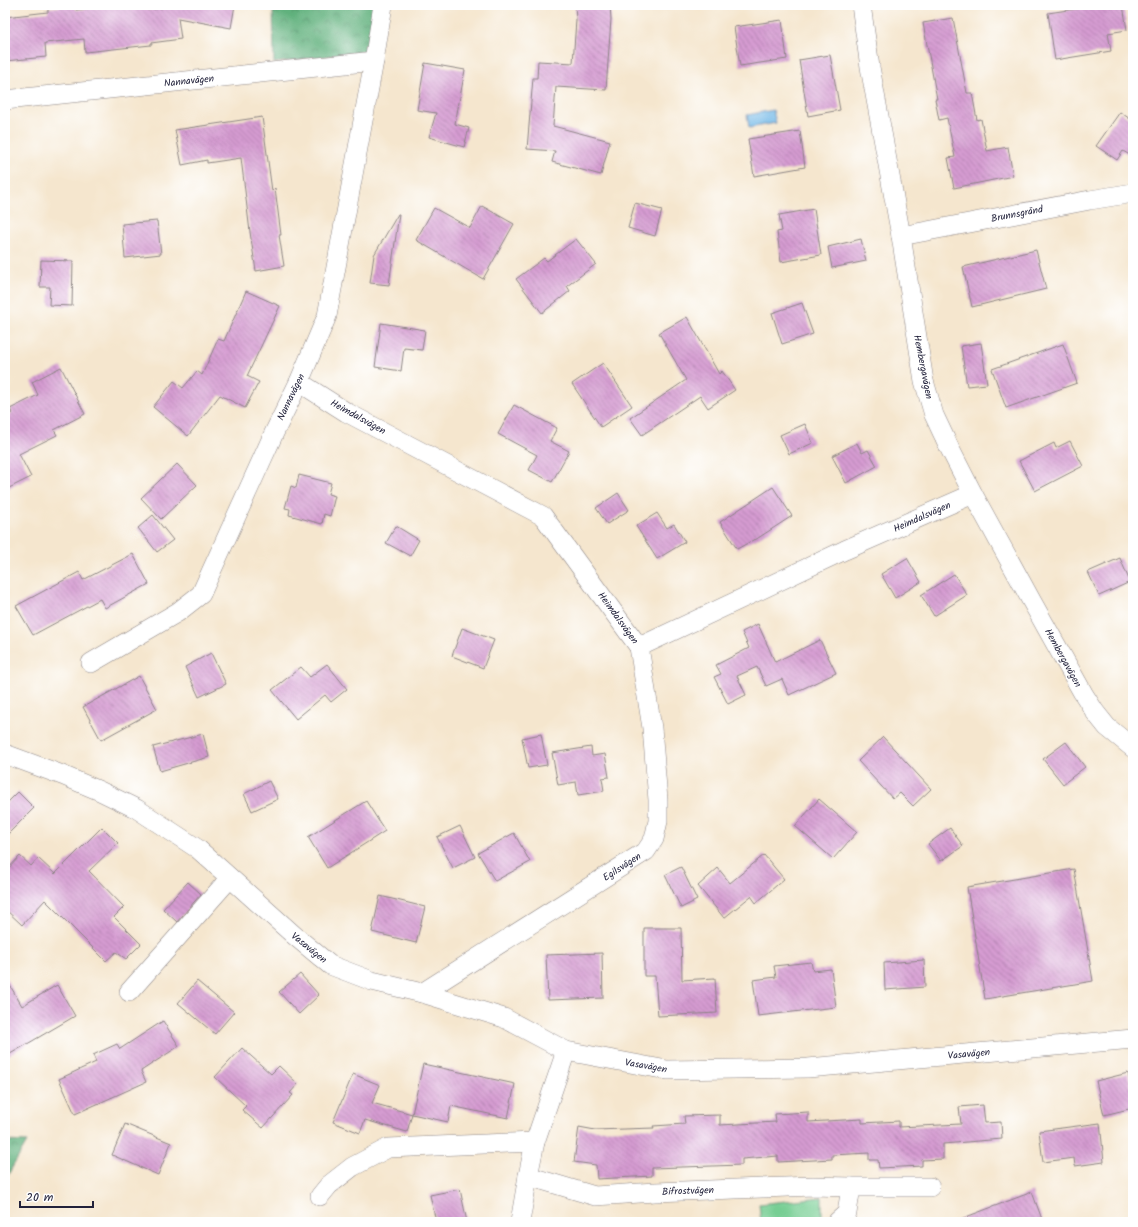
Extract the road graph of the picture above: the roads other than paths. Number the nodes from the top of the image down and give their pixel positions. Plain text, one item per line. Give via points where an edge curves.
1 (383, 5) edge
2 (861, 5) edge
3 (374, 61) junction
4 (5, 100) edge
5 (1133, 193) edge
6 (900, 236) junction
7 (299, 382) junction
8 (973, 494) junction
9 (639, 647) junction
10 (91, 663) dead end
11 (1133, 748) edge
12 (5, 754) edge
13 (230, 878) junction
14 (128, 992) dead end
15 (422, 993) junction
16 (1133, 1039) edge
17 (566, 1051) junction
18 (535, 1142) junction
19 (528, 1176) junction
20 (851, 1187) junction
21 (930, 1187) dead end
22 (320, 1196) dead end
23 (520, 1222) edge
24 (837, 1222) edge

1 - 3 street, Nannavägen
2 - 6 street, Hembergavägen
3 - 4 street, Nannavägen
3 - 7 street, Nannavägen via 327,316
5 - 6 street, Brunnsgränd
6 - 8 street, Hembergavägen via 924,381 934,415
7 - 9 street, Heimdalsvägen via 346,412 543,516
7 - 10 street, Nannavägen via 201,594 178,612
8 - 9 street, Heimdalsvägen
8 - 11 street, Hembergavägen via 1087,699 1107,727
9 - 15 street, Egilsvägen via 652,728 658,800 658,822 654,839 646,851 634,859
12 - 13 street, Vasavägen via 68,777 138,809 198,849
13 - 14 street
13 - 15 street, Vasavägen via 330,965 372,981
15 - 17 street, Vasavägen via 504,1018
16 - 17 street, Vasavägen via 808,1068 667,1070
17 - 18 street
18 - 19 street
18 - 22 street via 388,1148 352,1167 329,1185
19 - 20 street, Bifrostvägen via 595,1196 813,1186
19 - 23 street
20 - 21 street, Bifrostvägen
20 - 24 street via 847,1213

